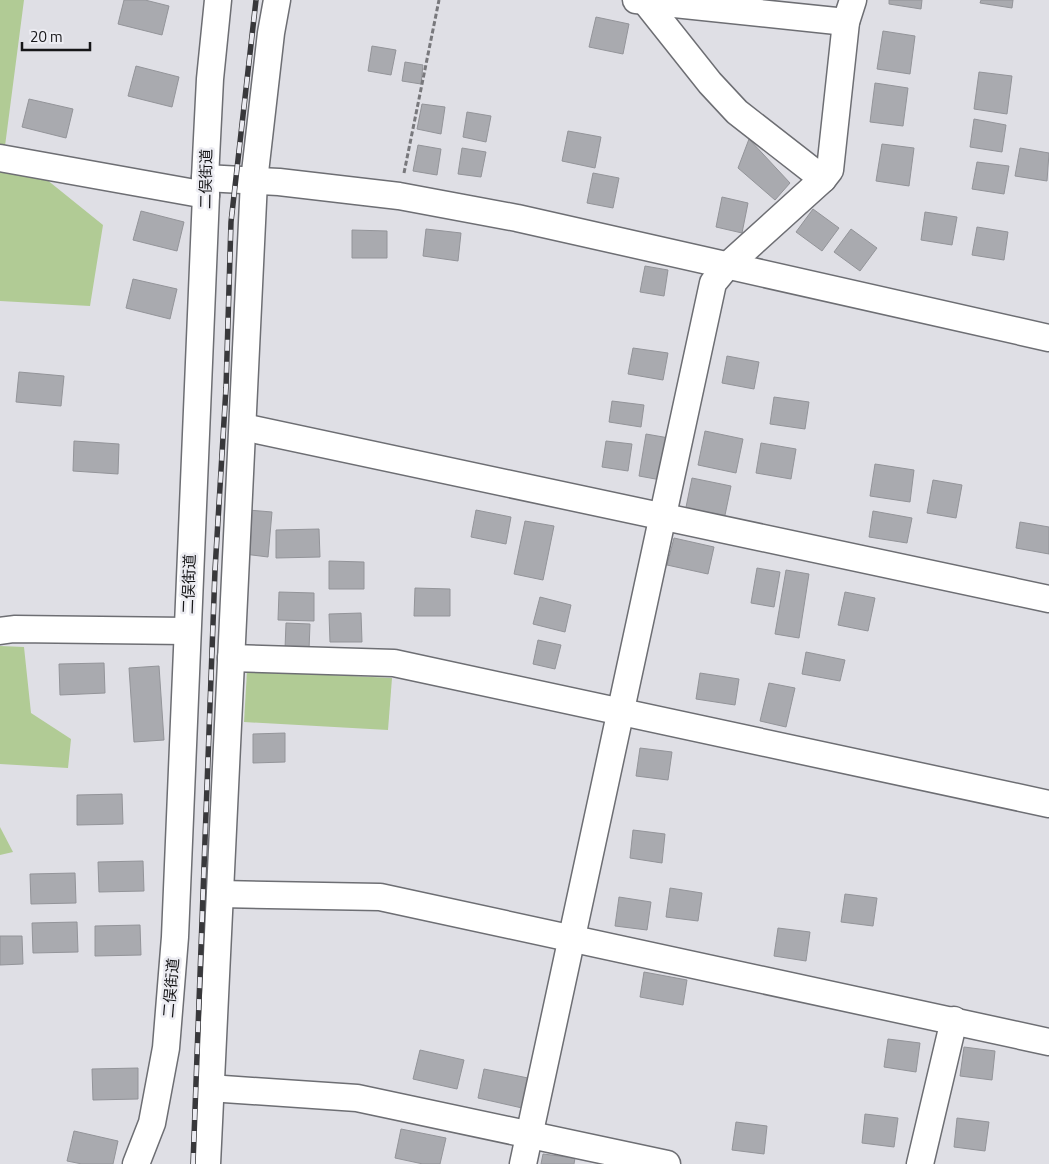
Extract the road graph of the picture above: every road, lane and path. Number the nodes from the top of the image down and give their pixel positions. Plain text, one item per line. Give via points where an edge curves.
1 (218, 0) edge
2 (277, 0) edge
3 (439, 0) edge
4 (642, 1) edge
5 (849, 11) edge
6 (0, 158) edge
7 (823, 179) junction
8 (254, 181) junction
9 (206, 187) junction
10 (399, 196) junction
11 (727, 266) junction
12 (1049, 338) edge
13 (243, 427) junction
14 (664, 516) junction
15 (1049, 599) edge
16 (187, 630) junction
17 (0, 631) edge
18 (231, 658) junction
19 (621, 713) junction
20 (1049, 804) edge
21 (220, 894) junction
22 (571, 937) junction
23 (954, 1020) junction
24 (1049, 1042) edge
25 (209, 1088) junction
26 (530, 1135) junction
27 (136, 1164) edge
28 (206, 1164) edge
29 (523, 1164) edge
30 (667, 1164) edge
31 (920, 1164) edge

1 - 9 street, 二俣街道 via 210,79
2 - 8 street
3 - 10 path
4 - 5 street
4 - 7 street via 737,112
5 - 7 street via 830,170
6 - 9 street
7 - 11 street
8 - 9 street
8 - 10 street
8 - 13 street
9 - 16 street, 二俣街道
10 - 11 street via 517,218
11 - 12 street
11 - 14 street via 713,283
13 - 14 street
13 - 18 street
14 - 15 street
14 - 19 street
16 - 17 street
16 - 27 street, 二俣街道 via 175,936 166,1048 152,1123
18 - 19 street via 394,663
18 - 21 street
19 - 20 street
19 - 22 street
21 - 22 street via 380,897
21 - 25 street
22 - 23 street
22 - 26 street
23 - 24 street
23 - 31 street
25 - 26 street via 358,1098
25 - 28 street
26 - 29 street
26 - 30 street

